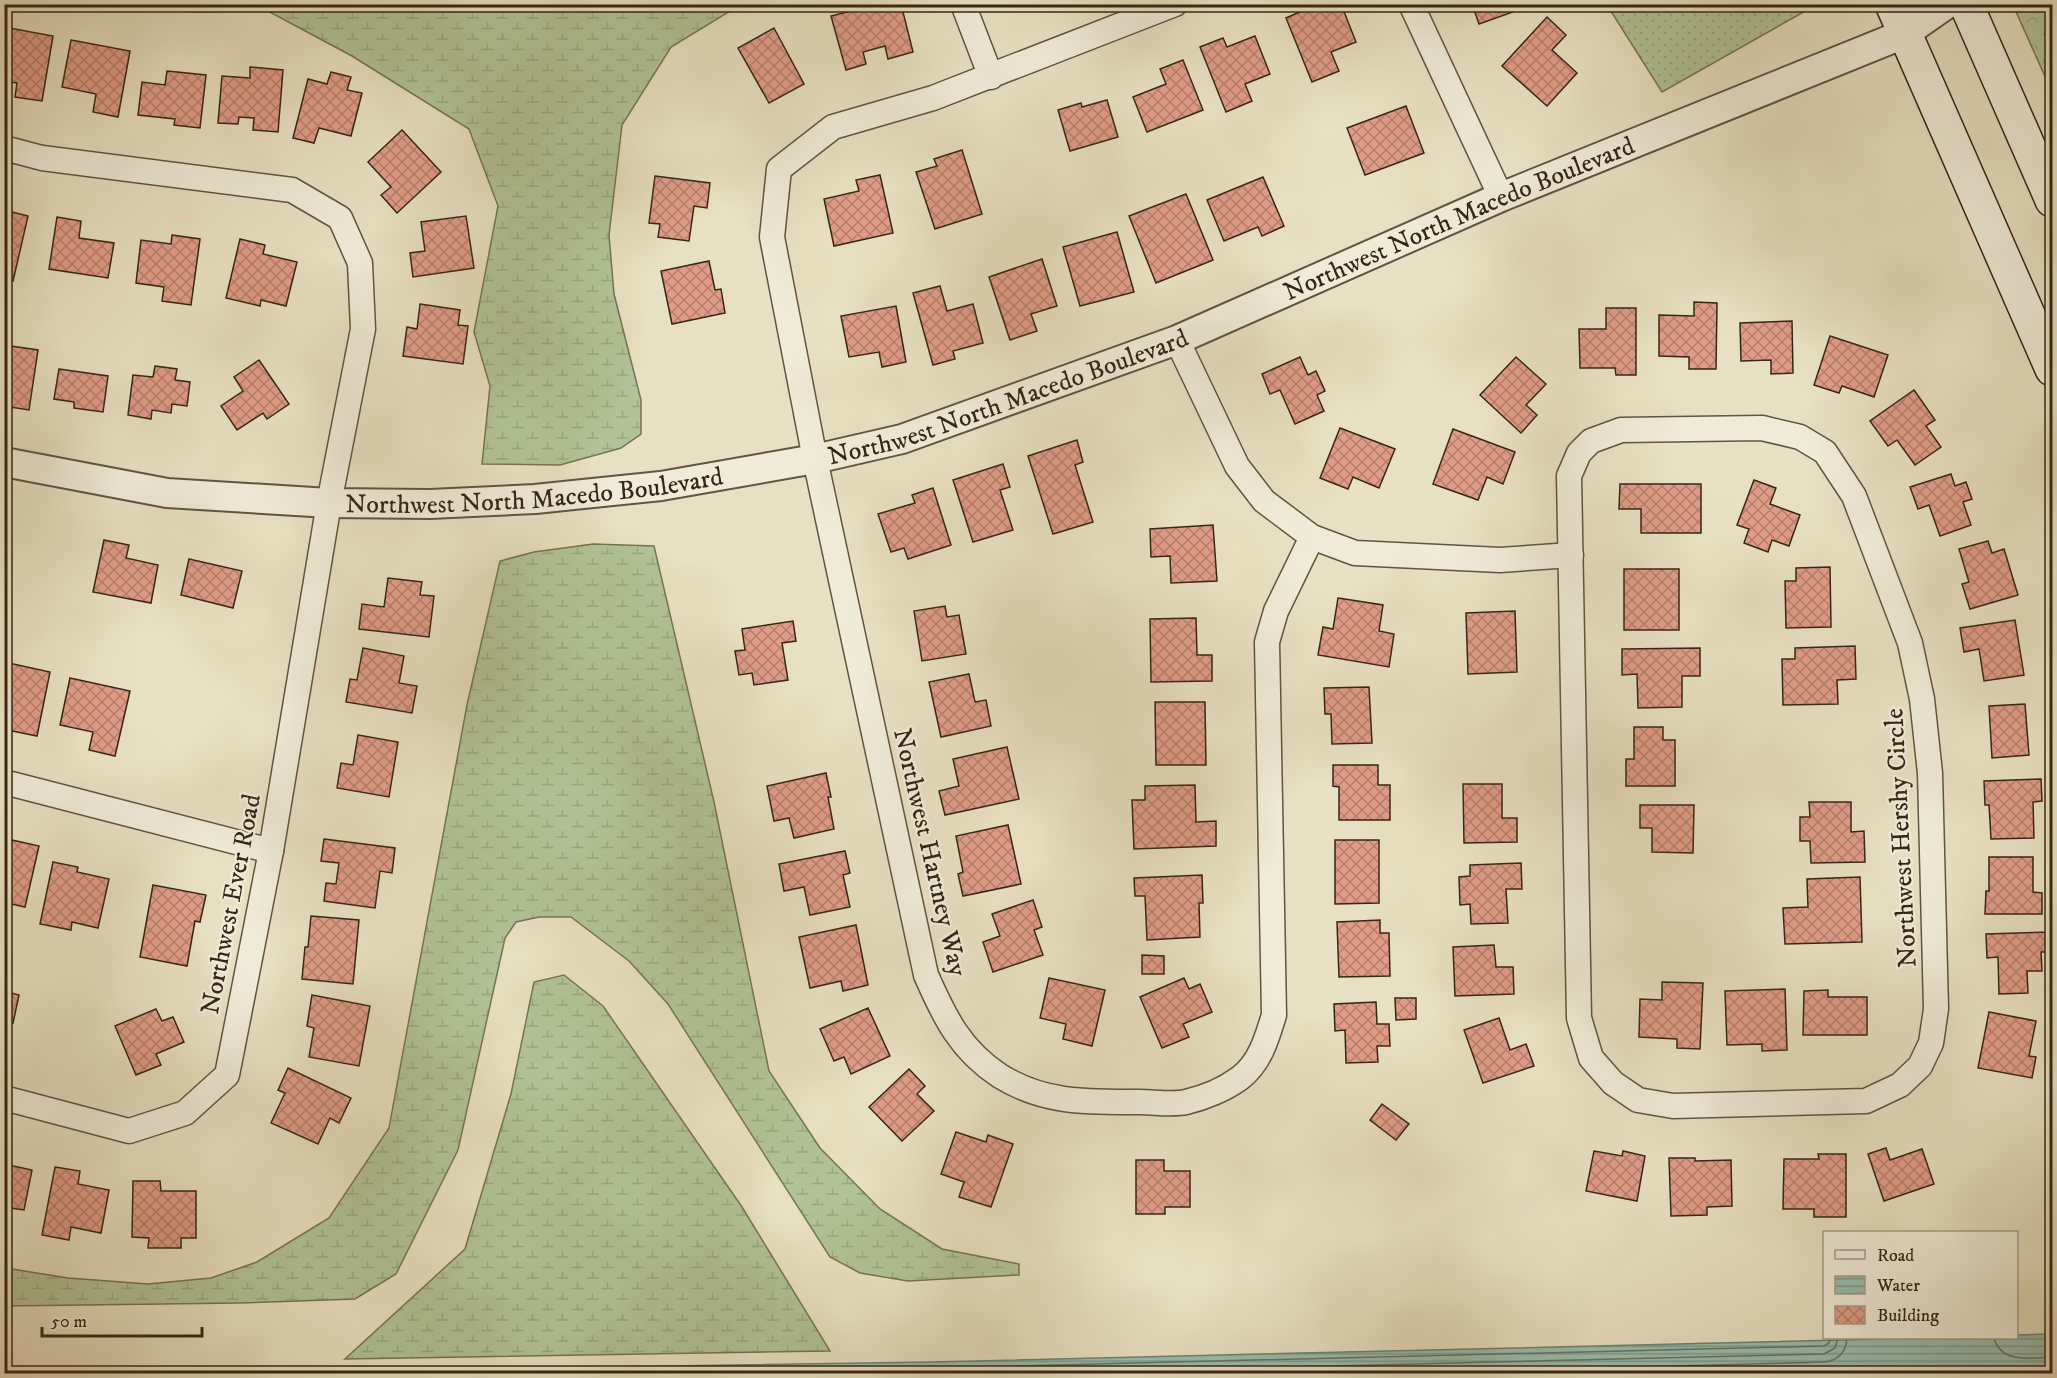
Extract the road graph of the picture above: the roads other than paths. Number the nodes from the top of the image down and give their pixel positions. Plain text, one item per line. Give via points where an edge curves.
1 (963, 4) edge
2 (1175, 4) edge
3 (1411, 4) edge
4 (1892, 4) edge
5 (1947, 4) edge
6 (1966, 4) edge
7 (1904, 34) junction
8 (991, 77) junction
9 (4, 148) edge
10 (1501, 197) junction
11 (2052, 200) edge
12 (1177, 340) junction
13 (2049, 349) edge
14 (815, 459) junction
15 (4, 462) edge
16 (329, 503) junction
17 (1312, 537) junction
18 (1570, 555) junction
19 (4, 782) edge
20 (271, 851) junction
21 (4, 1098) edge

1 - 8 street
2 - 8 street, Northwest Hartney Way
3 - 10 street
4 - 7 main road
5 - 7 street, Northwest North Macedo Boulevard
6 - 11 main road
7 - 10 street, Northwest North Macedo Boulevard
7 - 13 main road
8 - 14 street, Northwest Hartney Way via 833,127 779,169 772,237
9 - 16 street, Northwest Ever Road via 42,158 292,189 340,218 360,263 363,329
10 - 12 street, Northwest North Macedo Boulevard
12 - 14 street, Northwest North Macedo Boulevard via 902,439
12 - 17 street via 1237,466 1264,501
14 - 16 street, Northwest North Macedo Boulevard via 662,486 535,499
14 - 17 street, Northwest Hartney Way via 926,975 944,1017 969,1052 1000,1076 1038,1095 1074,1102 1185,1102 1241,1077 1264,1047 1274,1015 1267,642 1276,611
15 - 16 street, Northwest North Macedo Boulevard via 167,493
16 - 20 street, Northwest Ever Road
17 - 18 street via 1355,553 1500,560
18 - 18 street, Northwest Hershy Circle via 1569,476 1579,453 1591,441 1621,430 1762,428 1800,437 1825,452 1854,496 1910,643 1922,699 1930,773 1936,1009 1931,1043 1920,1066 1899,1085 1866,1101 1673,1106 1638,1100 1613,1083 1592,1058 1579,1018
19 - 20 street
20 - 21 street, Northwest Ever Road via 227,1075 185,1113 129,1131

